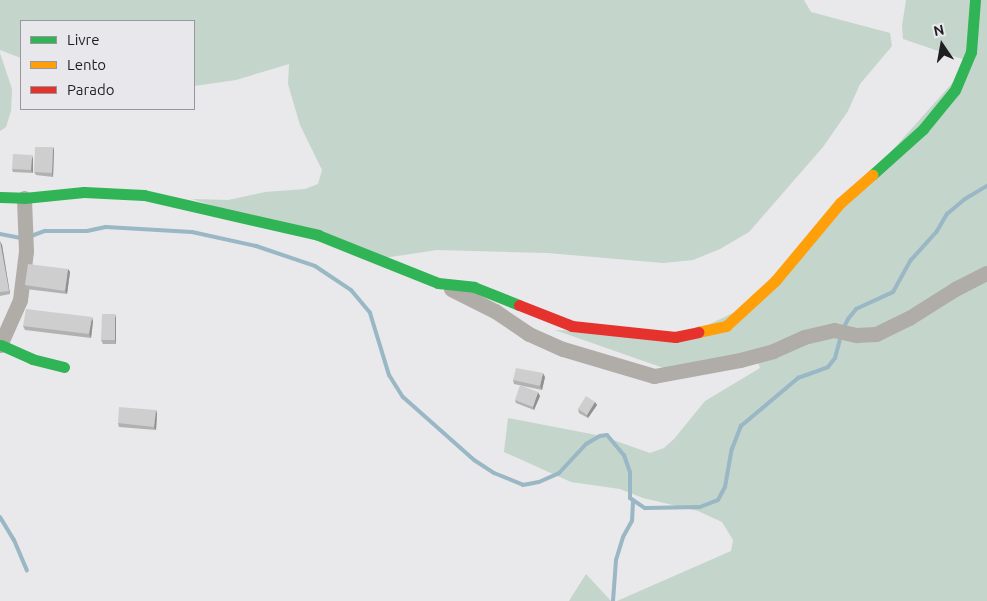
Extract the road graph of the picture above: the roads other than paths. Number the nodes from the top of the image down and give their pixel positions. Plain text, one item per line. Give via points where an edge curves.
1 (975, 0) edge
2 (0, 197) edge
3 (24, 198) junction
4 (987, 273) edge
5 (438, 283) junction
6 (1, 345) edge
7 (64, 367) dead end

1 - 5 street via 970,52 955,90 923,129 840,203 775,282 726,326 675,337 572,326 474,287
2 - 3 street
3 - 5 street via 84,192 144,195 318,234
3 - 6 street via 26,252 20,300
4 - 5 street via 876,334 834,330 740,360 654,376 529,334 495,311
6 - 7 street via 32,359

